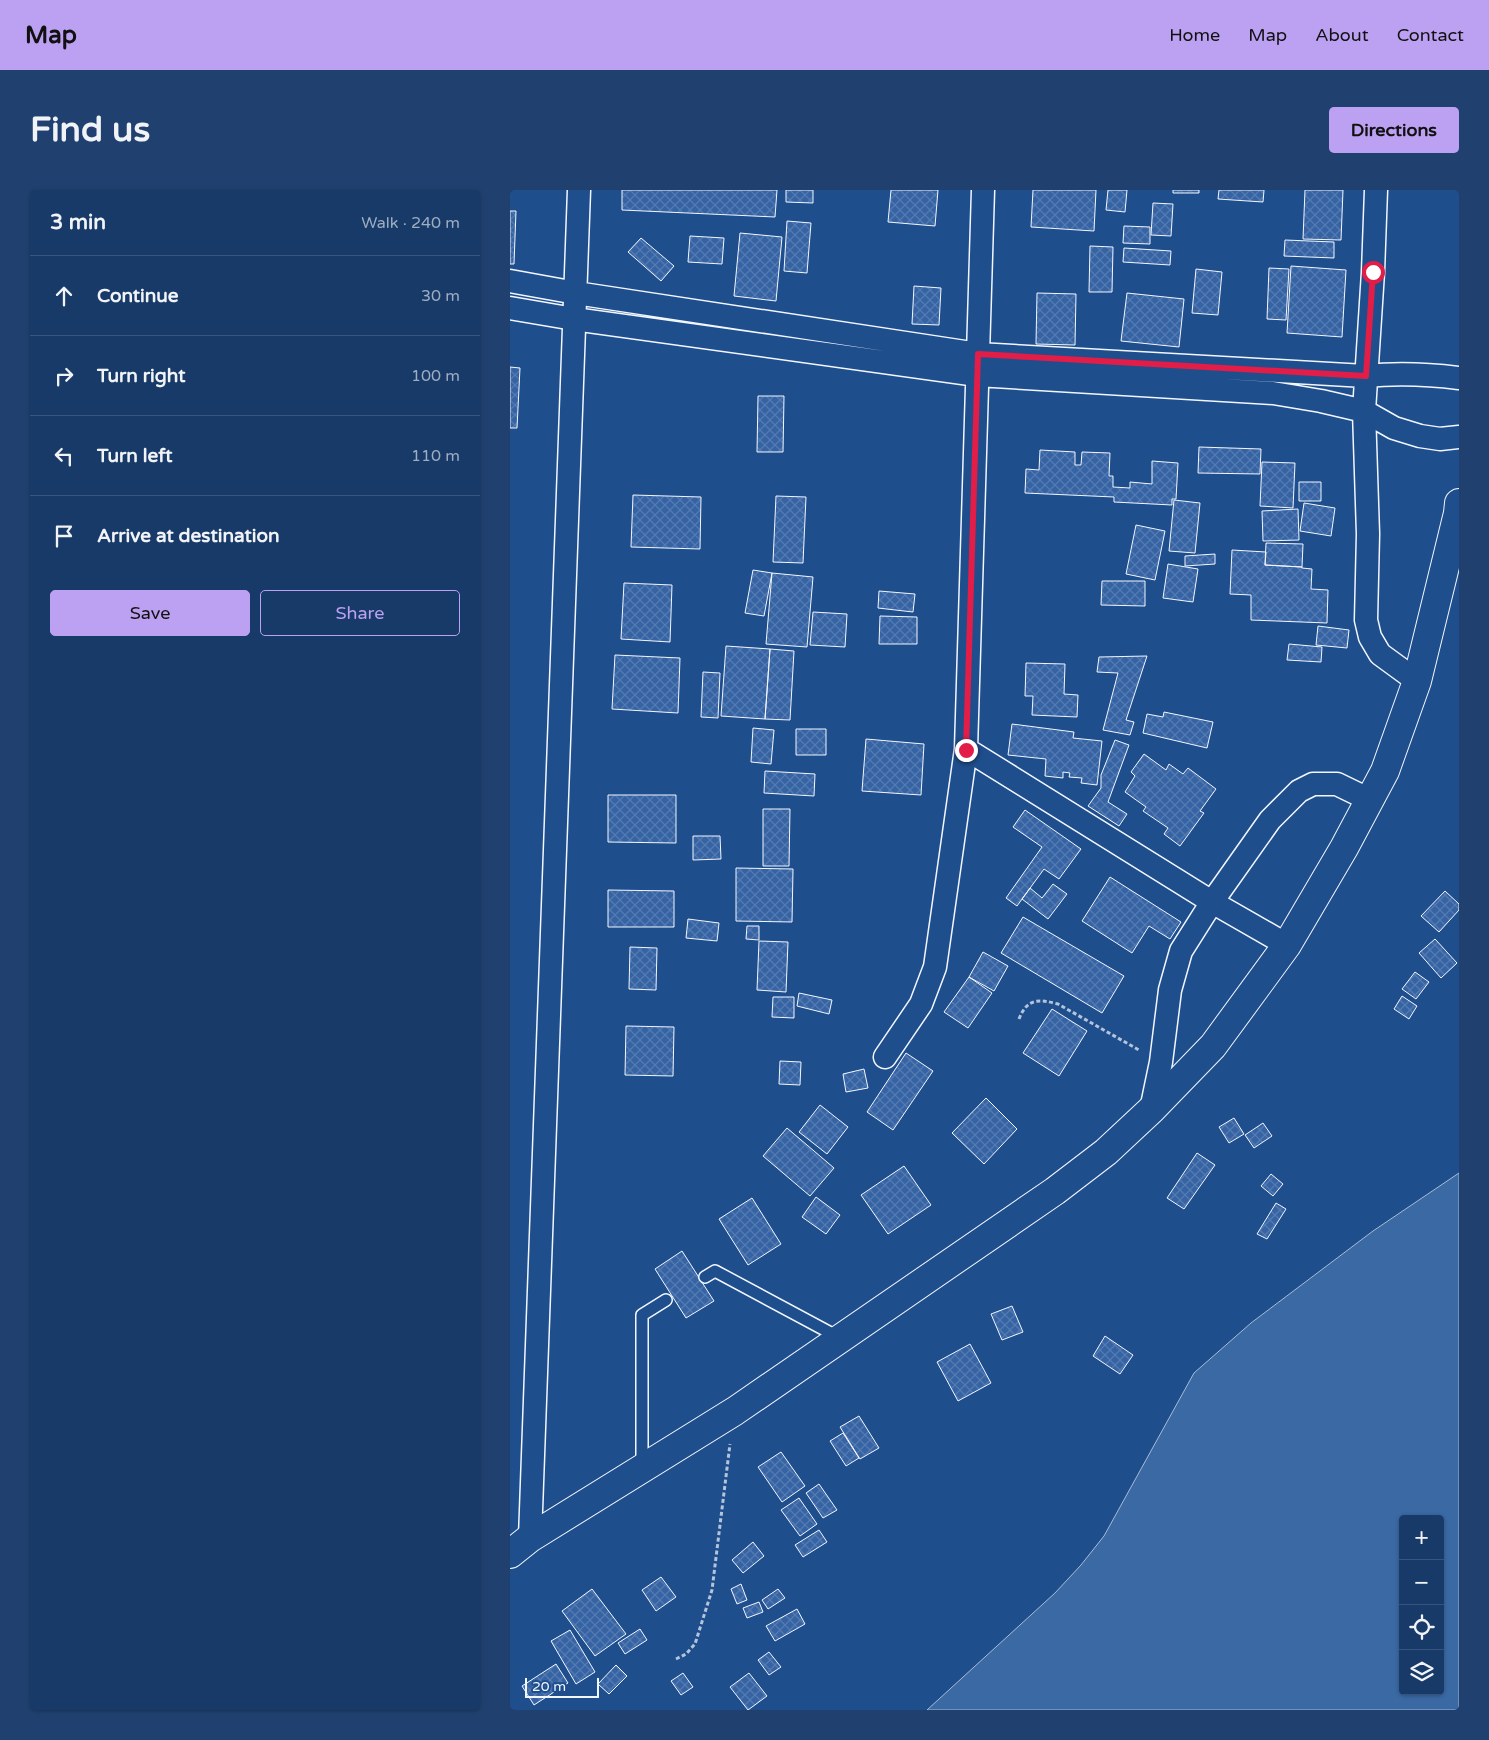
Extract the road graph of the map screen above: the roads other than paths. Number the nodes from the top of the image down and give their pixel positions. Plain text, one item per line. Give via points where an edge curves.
1 (579, 190) edge
2 (983, 190) edge
3 (1376, 190) edge
4 (510, 281) edge
5 (576, 293) junction
6 (510, 308) edge
7 (574, 319) junction
8 (977, 365) junction
9 (1366, 376) junction
10 (1459, 378) edge
11 (1364, 411) junction
12 (1459, 437) edge
13 (1459, 503) edge
14 (1417, 681) junction
15 (966, 750) junction
16 (1370, 800) junction
17 (1212, 902) junction
18 (1287, 945) junction
19 (885, 1057) dead end
20 (1151, 1110) junction
21 (705, 1277) dead end
22 (666, 1300) dead end
23 (842, 1338) junction
24 (642, 1467) junction
25 (520, 1546) edge

1 - 5 street
2 - 8 street
3 - 9 street
4 - 5 street
5 - 7 street
5 - 8 street
6 - 7 street
7 - 8 street
7 - 25 street
8 - 9 street
8 - 11 street via 1273,393
8 - 15 street
9 - 10 street via 1434,374
9 - 11 street
11 - 12 street via 1394,428 1420,436
11 - 14 street via 1368,534 1366,620 1380,654
13 - 14 highway
14 - 16 highway via 1385,771
15 - 17 street
15 - 19 street via 935,967 921,1004
16 - 17 street via 1337,784 1313,784 1299,791 1270,820
16 - 18 highway
17 - 18 street
17 - 20 street via 1181,951 1170,990
18 - 20 highway via 1213,1046
20 - 23 highway via 1106,1152 1055,1191
21 - 23 lane via 715,1271
22 - 24 lane via 642,1315
23 - 24 highway via 735,1411
24 - 25 highway

